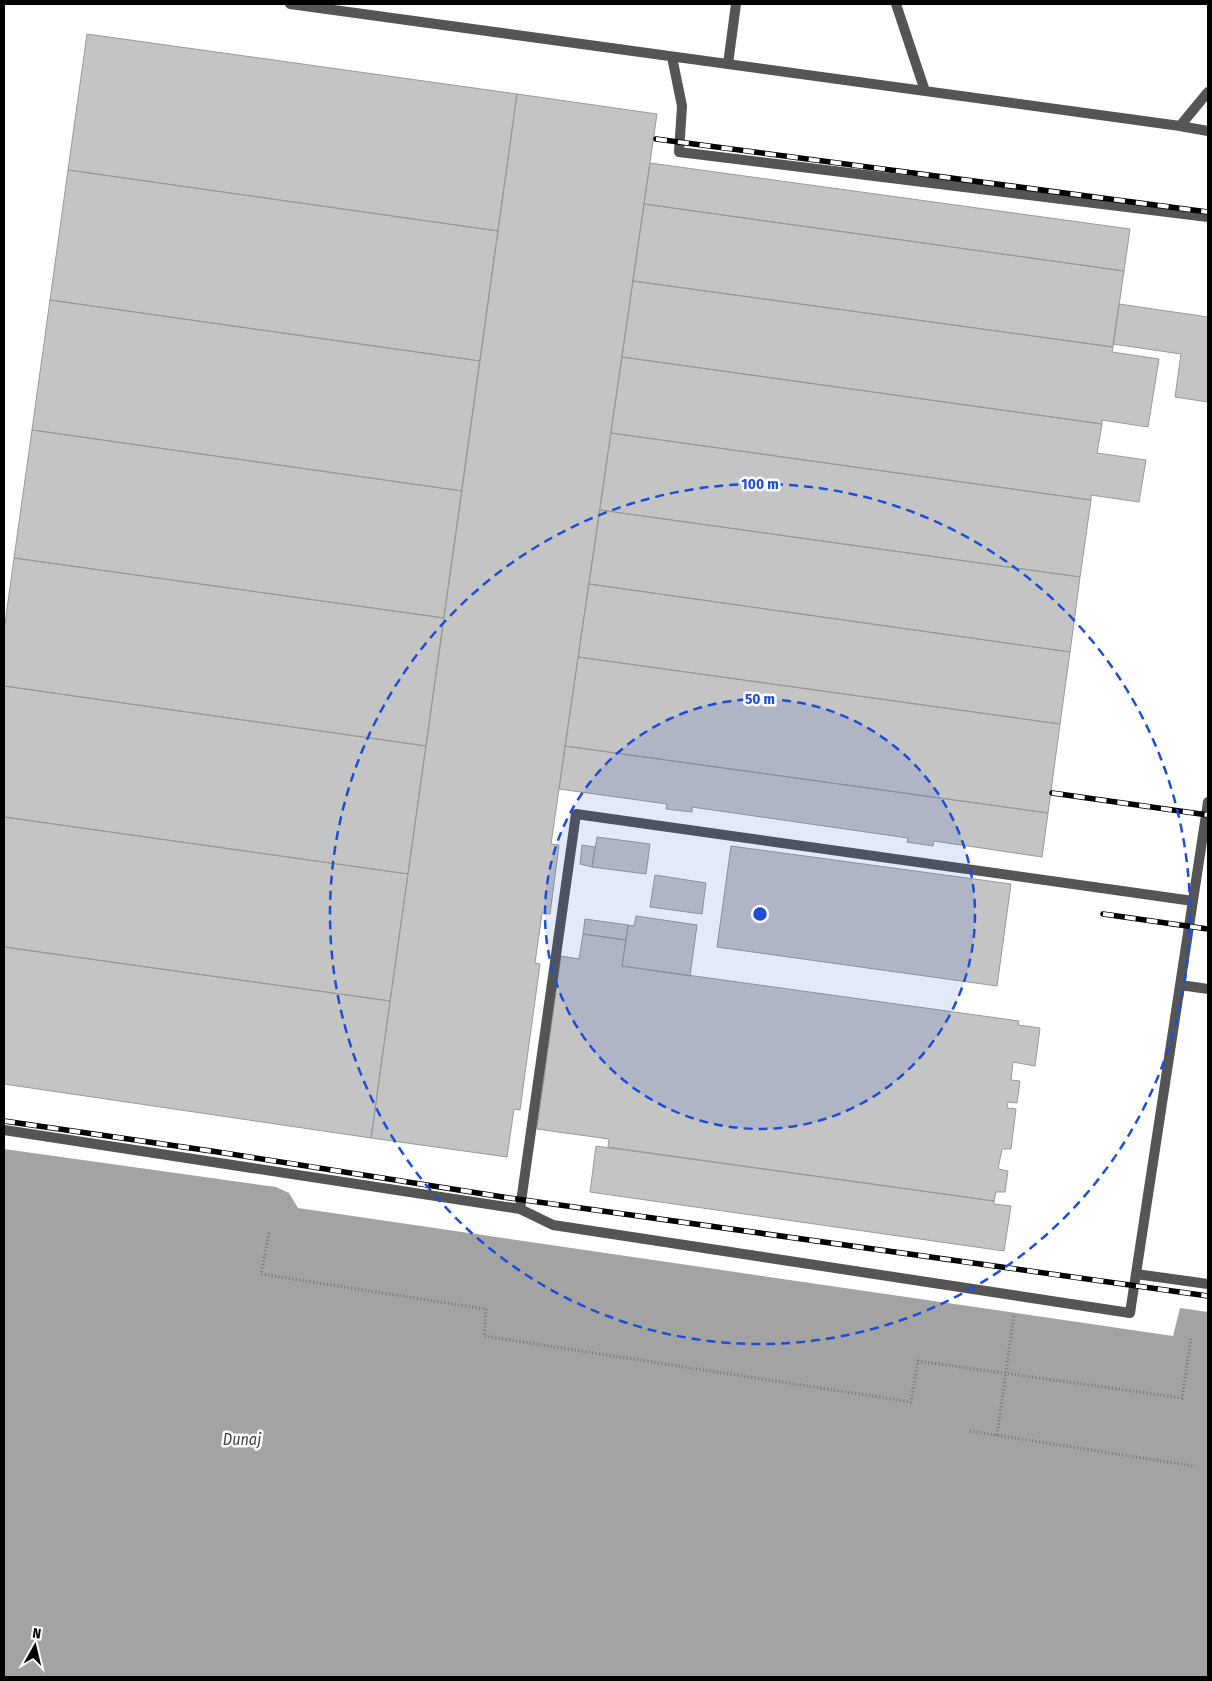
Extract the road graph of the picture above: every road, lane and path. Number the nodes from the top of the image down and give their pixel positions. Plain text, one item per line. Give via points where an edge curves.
1 (290, 4) edge
2 (736, 4) edge
3 (896, 4) edge
4 (672, 57) junction
5 (728, 64) junction
6 (924, 91) junction
7 (1208, 92) edge
8 (1180, 126) junction
9 (1208, 132) edge
10 (1208, 217) edge
11 (1208, 802) edge
12 (1193, 901) junction
13 (1180, 985) junction
14 (1208, 989) edge
15 (4, 1130) edge
16 (520, 1209) junction
17 (269, 1233) dead end
18 (1136, 1274) junction
19 (1208, 1284) edge
20 (1016, 1297) junction
21 (1191, 1337) dead end
22 (970, 1431) dead end
23 (997, 1435) junction
24 (1193, 1466) dead end

1 - 4 lane
2 - 5 lane
3 - 6 lane
4 - 5 lane
4 - 10 lane via 682,106 679,152
5 - 6 lane
6 - 8 lane
7 - 8 lane
8 - 9 lane
11 - 12 lane
12 - 13 lane
12 - 16 lane via 576,814
13 - 14 lane
13 - 18 lane
15 - 16 lane
16 - 20 lane via 553,1225
17 - 21 path via 261,1274 486,1309 484,1336 911,1402 918,1361 1182,1398
18 - 19 lane
18 - 20 lane via 1130,1313
20 - 23 path
22 - 23 path
23 - 24 path

